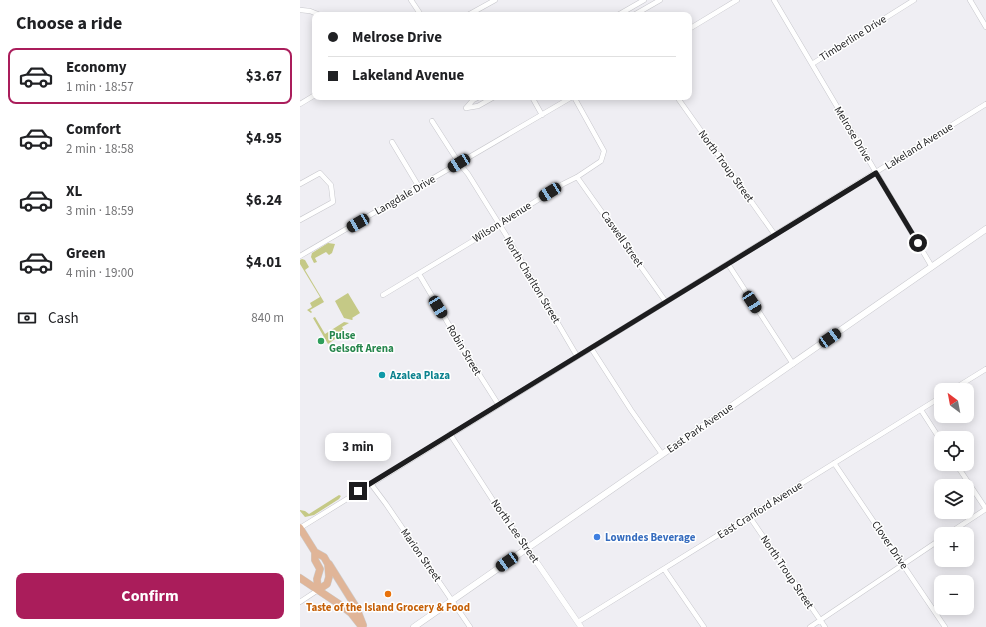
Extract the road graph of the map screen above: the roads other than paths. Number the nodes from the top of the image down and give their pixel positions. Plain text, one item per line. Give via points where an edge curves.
1 (411, 0) edge
2 (495, 0) edge
3 (644, 0) edge
4 (660, 0) edge
5 (737, 0) edge
6 (774, 0) edge
7 (914, 0) edge
8 (970, 0) edge
9 (654, 1) edge
10 (300, 10) edge
11 (312, 12) edge
12 (419, 12) edge
13 (473, 12) edge
14 (625, 12) edge
15 (638, 12) edge
16 (692, 27) edge
17 (986, 27) edge
18 (812, 64) junction
19 (312, 97) edge
20 (473, 100) edge
21 (489, 100) edge
22 (534, 100) edge
23 (568, 100) edge
24 (575, 100) edge
25 (679, 100) edge
26 (300, 104) edge
27 (986, 104) edge
28 (542, 115) junction
29 (432, 121) dead end
30 (392, 142) dead end
31 (459, 163) junction
32 (876, 173) junction
33 (577, 177) junction
34 (300, 184) edge
35 (419, 187) junction
36 (300, 220) edge
37 (499, 224) junction
38 (986, 229) edge
39 (775, 236) junction
40 (300, 256) edge
41 (728, 264) junction
42 (932, 267) junction
43 (419, 274) junction
44 (383, 295) dead end
45 (666, 302) junction
46 (591, 348) junction
47 (577, 356) junction
48 (793, 364) junction
49 (986, 369) edge
50 (963, 383) edge
51 (934, 401) edge
52 (498, 404) junction
53 (920, 410) junction
54 (934, 431) edge
55 (450, 434) junction
56 (662, 454) junction
57 (834, 463) junction
58 (961, 471) edge
59 (370, 484) junction
60 (986, 509) edge
61 (750, 516) junction
62 (959, 527) edge
63 (300, 528) edge
64 (934, 543) edge
65 (527, 548) junction
66 (315, 552) junction
67 (328, 564) junction
68 (903, 565) junction
69 (664, 569) junction
70 (300, 578) edge
71 (318, 590) junction
72 (452, 600) junction
73 (300, 602) edge
74 (820, 620) junction
75 (580, 625) edge
76 (363, 627) edge
77 (414, 627) edge
78 (470, 627) edge
79 (704, 627) edge
80 (810, 627) edge
81 (825, 627) edge
82 (945, 627) edge

1 - 12 street
2 - 13 street
3 - 14 street
4 - 9 street
5 - 16 street
6 - 18 street, Melrose Drive
7 - 18 street, Timberline Drive
8 - 17 street
9 - 15 street
10 - 11 street
18 - 32 street, Melrose Drive
19 - 26 street
20 - 21 street via 466,108 478,106
22 - 28 street
23 - 28 street, Langdale Drive
24 - 33 street, Wilson Avenue via 604,151 601,161
25 - 39 street, North Troup Street
27 - 32 street, Lakeland Avenue
28 - 31 street, Langdale Drive
29 - 31 street, North Charlton Street
30 - 35 street
31 - 35 street, Langdale Drive
31 - 37 street, North Charlton Street
32 - 39 street, Lakeland Avenue
32 - 42 street, Melrose Drive
33 - 37 street, Wilson Avenue
33 - 45 street, Caswell Street
34 - 36 street via 320,173 331,185 332,202
35 - 40 street, Langdale Drive
37 - 43 street, Wilson Avenue
37 - 47 street, North Charlton Street
38 - 42 main road, East Park Avenue
39 - 41 street, Lakeland Avenue
41 - 45 street, Lakeland Avenue
41 - 48 street
42 - 48 main road, East Park Avenue
43 - 44 street, Wilson Avenue
43 - 52 street, Robin Street
45 - 46 street, Lakeland Avenue
46 - 47 street, Lakeland Avenue
46 - 56 street
47 - 52 street, Lakeland Avenue
48 - 56 main road, East Park Avenue
49 - 50 street
51 - 53 street, East Cranford Avenue
52 - 55 street, Lakeland Avenue
53 - 54 street
53 - 57 street, East Cranford Avenue
55 - 59 street, Lakeland Avenue
55 - 65 street, North Lee Street
56 - 65 main road, East Park Avenue
57 - 61 street, East Cranford Avenue
57 - 68 street, Clover Drive
58 - 60 street
59 - 63 street, Lakeland Avenue
59 - 72 street, Marion Street
60 - 62 street
61 - 69 street, East Cranford Avenue
61 - 74 street, North Troup Street
63 - 66 main road
64 - 68 street
65 - 72 main road, East Park Avenue
65 - 75 street, North Lee Street
66 - 67 main road via 324,557
66 - 71 main road via 315,560 320,569
67 - 71 main road via 329,577 326,584
67 - 76 main road via 356,606
68 - 74 street
68 - 82 street, Clover Drive
69 - 75 street, East Cranford Avenue
69 - 79 street
70 - 71 main road
71 - 73 street
71 - 76 main road via 351,613
72 - 77 main road, East Park Avenue
72 - 78 street, Marion Street
74 - 80 street
74 - 81 street, North Troup Street

